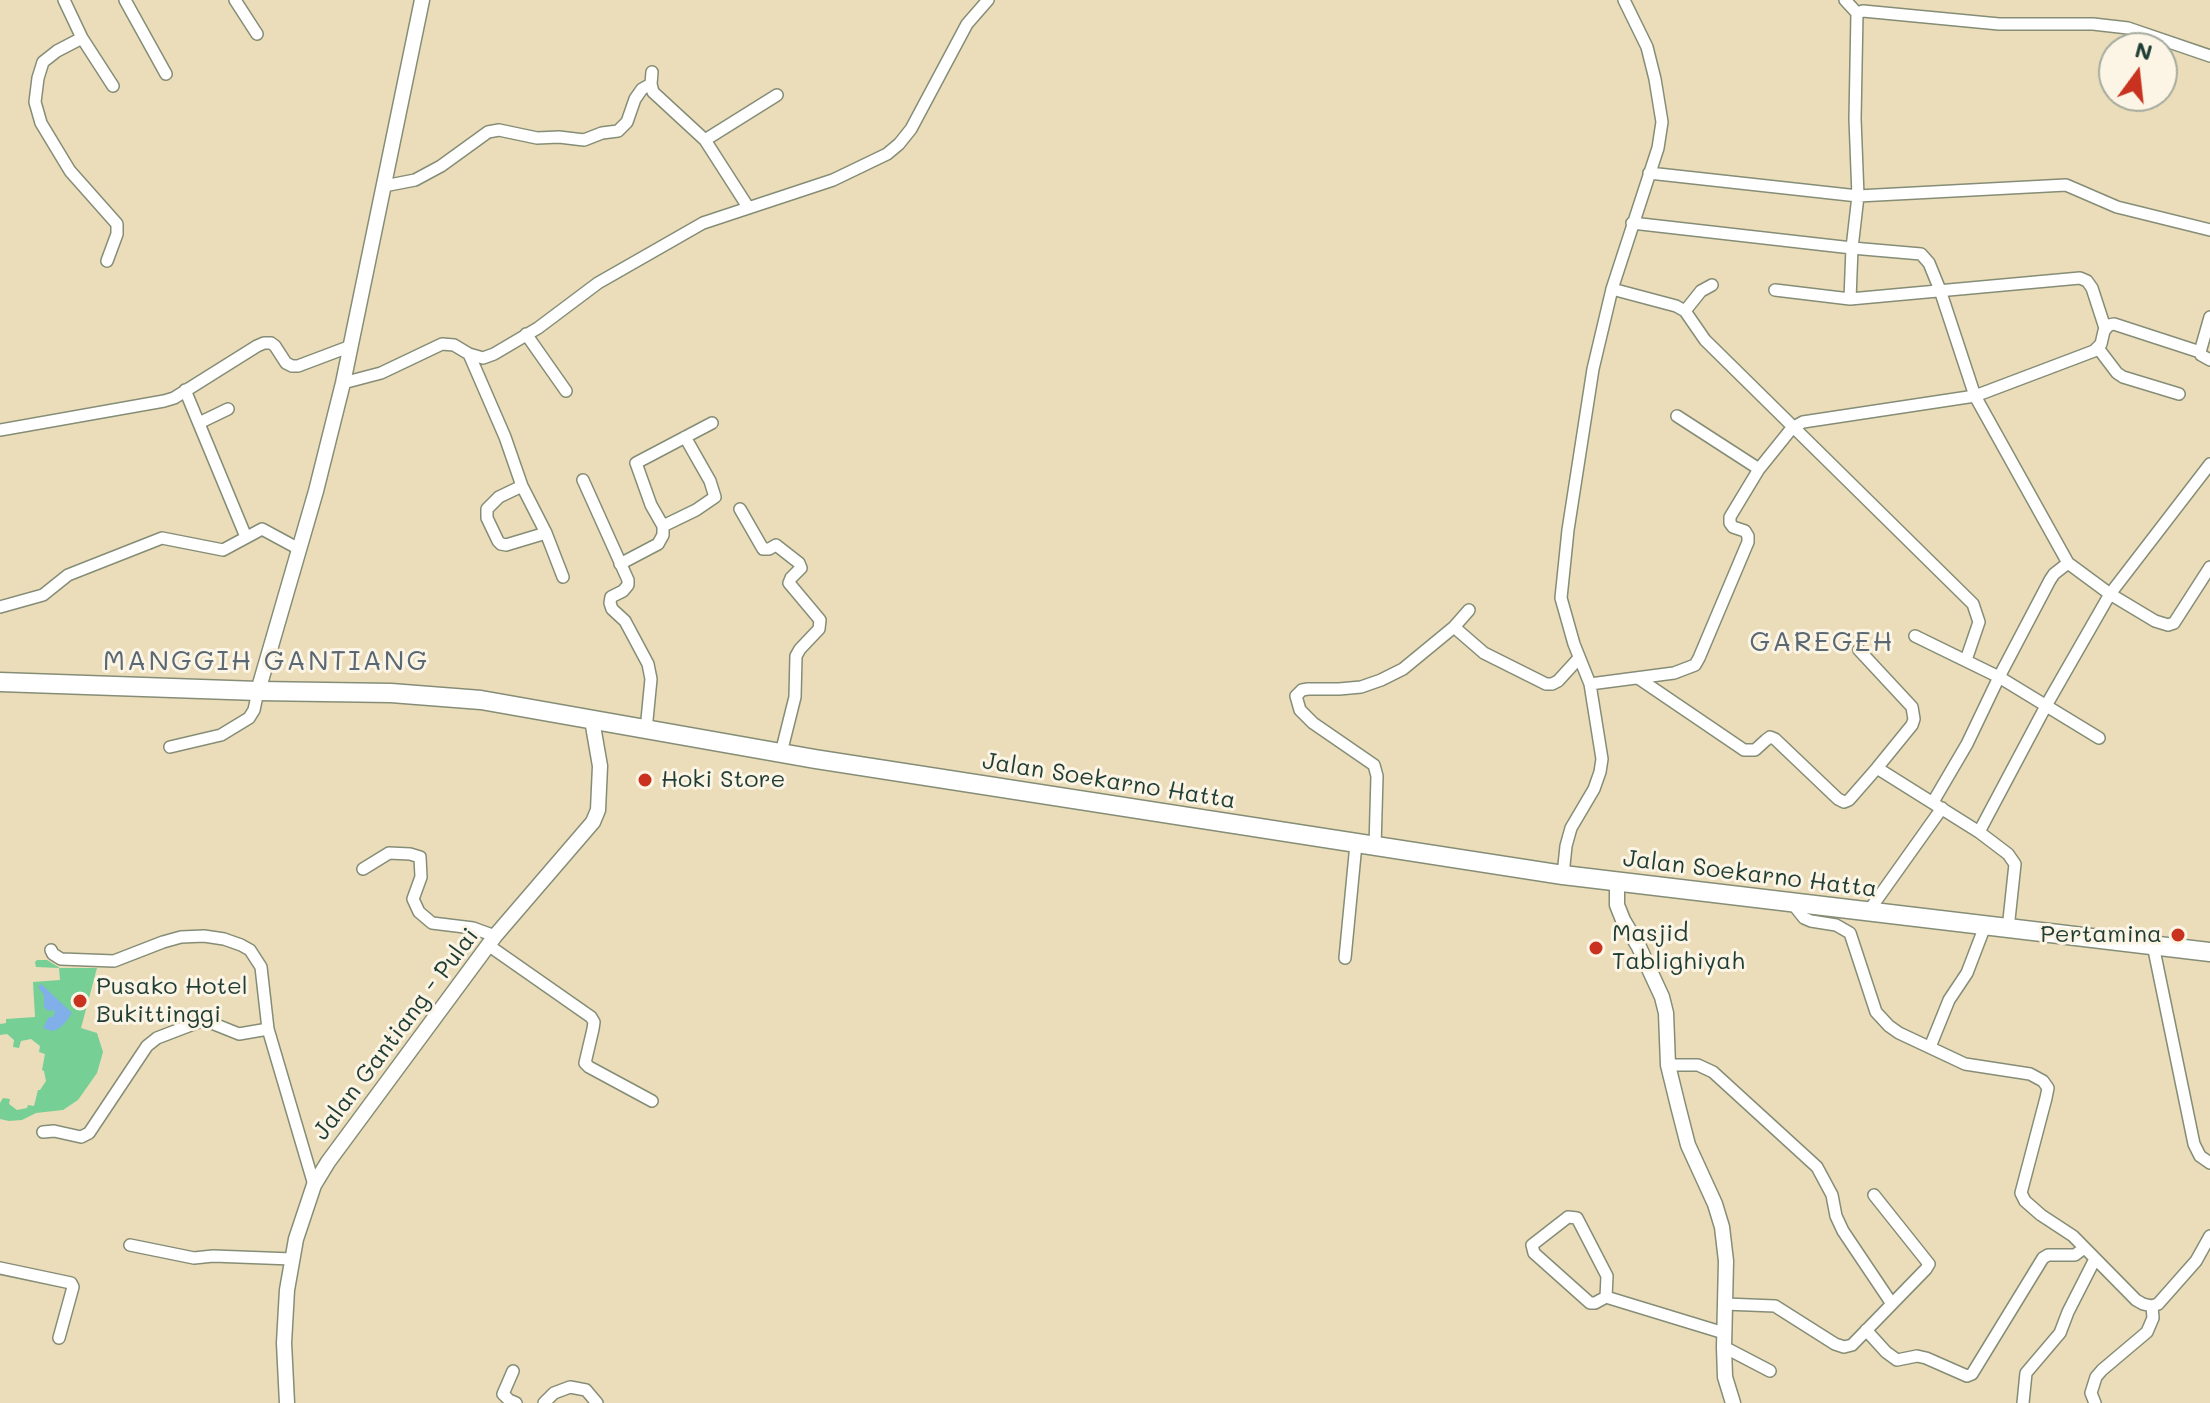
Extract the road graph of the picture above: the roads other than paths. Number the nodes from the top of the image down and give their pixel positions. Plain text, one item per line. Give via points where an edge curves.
1 (64, 0) edge
2 (125, 0) edge
3 (235, 0) edge
4 (422, 0) edge
5 (988, 0) edge
6 (1624, 0) edge
7 (1845, 0) edge
8 (1857, 13) junction
9 (257, 34) dead end
10 (82, 38) junction
11 (2210, 56) edge
12 (166, 74) dead end
13 (113, 86) dead end
14 (777, 95) dead end
15 (705, 140) junction
16 (1649, 173) junction
17 (384, 186) junction
18 (1858, 196) junction
19 (748, 207) junction
20 (1632, 223) junction
21 (2210, 230) edge
22 (1852, 248) junction
23 (107, 261) dead end
24 (1712, 285) dead end
25 (1612, 289) junction
26 (1775, 290) dead end
27 (1940, 290) junction
28 (1850, 299) junction
29 (1685, 311) junction
30 (2210, 317) edge
31 (2105, 328) junction
32 (526, 334) junction
33 (351, 346) junction
34 (2098, 348) junction
35 (469, 354) junction
36 (2205, 356) edge
37 (343, 383) junction
38 (185, 390) junction
39 (566, 391) dead end
40 (2179, 394) dead end
41 (1975, 396) junction
42 (228, 409) dead end
43 (1677, 416) dead end
44 (199, 423) junction
45 (712, 423) dead end
46 (1792, 428) junction
47 (0, 430) edge
48 (685, 437) junction
49 (2210, 464) edge
50 (1759, 469) junction
51 (583, 480) dead end
52 (522, 486) junction
53 (740, 509) dead end
54 (663, 526) junction
55 (546, 533) junction
56 (246, 537) junction
57 (299, 549) junction
58 (2068, 563) junction
59 (620, 564) junction
60 (2210, 567) edge
61 (563, 577) dead end
62 (2110, 594) junction
63 (0, 607) edge
64 (1469, 610) dead end
65 (1454, 627) junction
66 (1915, 636) dead end
67 (1859, 650) dead end
68 (1579, 658) junction
69 (1966, 660) junction
70 (1999, 677) junction
71 (1638, 678) junction
72 (0, 682) edge
73 (1590, 684) junction
74 (258, 691) junction
75 (2047, 704) junction
76 (592, 720) junction
77 (646, 730) junction
78 (2099, 738) dead end
79 (170, 747) dead end
80 (781, 753) junction
81 (1877, 768) junction
82 (1937, 805) junction
83 (1979, 832) junction
84 (1356, 844) junction
85 (1375, 847) junction
86 (363, 869) dead end
87 (1563, 875) junction
88 (1617, 882) junction
89 (1792, 903) junction
90 (1868, 912) junction
91 (1985, 926) junction
92 (2008, 929) junction
93 (492, 941) junction
94 (2153, 945) junction
95 (51, 950) dead end
96 (2210, 952) edge
97 (1345, 958) dead end
98 (268, 1029) junction
99 (1930, 1047) junction
100 (1668, 1065) junction
101 (652, 1101) dead end
102 (43, 1132) dead end
103 (2210, 1163) edge
104 (314, 1185) junction
105 (1874, 1195) dead end
106 (2210, 1236) edge
107 (130, 1245) dead end
108 (2084, 1248) junction
109 (292, 1259) junction
110 (2095, 1259) junction
111 (0, 1268) edge
112 (1606, 1297) junction
113 (1725, 1304) junction
114 (1892, 1304) junction
115 (2152, 1306) junction
116 (1866, 1330) junction
117 (59, 1338) dead end
118 (1724, 1340) junction
119 (513, 1371) dead end
120 (1770, 1371) dead end
121 (287, 1403) edge
122 (516, 1403) edge
123 (544, 1403) edge
124 (597, 1403) edge
125 (1733, 1403) edge
126 (2023, 1403) edge
127 (2095, 1403) edge

1 - 10 street
2 - 12 street
3 - 9 street
4 - 17 street
5 - 19 street via 967,24 899,144 833,180
6 - 16 street via 1647,47 1662,122
7 - 8 street
8 - 11 street via 2115,26
8 - 18 street
10 - 13 street
10 - 23 street via 43,62 35,102 41,123 70,171 117,224
14 - 15 street
15 - 17 street via 653,92 651,78 618,131 584,140 488,132 415,180
15 - 19 street
16 - 18 street
16 - 20 street
17 - 33 street
18 - 21 street via 2066,185 2117,207
18 - 22 street
19 - 32 street via 703,223 641,257
20 - 22 street
20 - 25 street
22 - 27 street via 1921,254
22 - 28 street
24 - 29 street
25 - 29 street
25 - 68 street via 1593,369 1563,572 1561,598
26 - 28 street
27 - 28 street
27 - 31 street via 2080,278 2092,288
27 - 41 street
29 - 46 street via 1705,340
30 - 36 street
31 - 34 street
31 - 36 street via 2114,324
32 - 35 street via 483,358
32 - 39 street
33 - 37 street
33 - 38 street via 292,366 275,346 264,343
34 - 40 street via 2123,377
34 - 41 street
35 - 37 street via 442,344 381,373
35 - 52 street
37 - 57 street
38 - 44 street
38 - 47 street via 164,401
41 - 46 street via 1818,419
41 - 58 street
42 - 44 street
43 - 50 street
44 - 56 street
45 - 48 street
46 - 50 street
46 - 69 street via 1973,604 1979,622
48 - 54 street via 636,463
48 - 54 street via 715,497
49 - 62 street
50 - 71 street via 1730,517 1748,542 1695,665
51 - 59 street
52 - 55 street
52 - 55 street via 487,509 498,541 506,545
53 - 80 street via 763,549 776,545 799,563 800,571 789,583 820,620 819,629 796,656 795,697
54 - 59 street via 658,544
55 - 61 street
56 - 57 street via 262,529
56 - 63 street via 223,550 162,538 68,575 43,595
57 - 74 street
58 - 62 street
58 - 70 street via 2050,580
59 - 77 street via 628,585 610,603 648,664
60 - 62 street via 2168,625
62 - 75 street
64 - 65 street
65 - 68 street via 1484,653 1546,684 1558,681
65 - 85 street via 1403,669 1381,680 1361,687 1302,690 1296,696 1300,710 1313,723 1377,770
66 - 69 street
67 - 81 street via 1915,713 1912,725
68 - 73 street
69 - 70 street
70 - 75 street
70 - 82 street
71 - 73 street
71 - 81 street via 1744,750 1775,739 1844,802
72 - 74 highway, Jalan Soekarno Hatta
73 - 87 street via 1602,759 1594,789 1571,828
74 - 76 highway, Jalan Soekarno Hatta via 436,696
74 - 79 street via 249,718 221,735
75 - 78 street
75 - 83 street
76 - 77 highway, Jalan Soekarno Hatta
76 - 93 street, Jalan Gantiang - Pulai via 600,766 598,810
77 - 80 highway, Jalan Soekarno Hatta
80 - 84 highway, Jalan Soekarno Hatta
81 - 82 street
82 - 83 street
82 - 90 street
83 - 92 street via 2015,864
84 - 85 highway, Jalan Soekarno Hatta
84 - 97 street
85 - 87 highway, Jalan Soekarno Hatta
86 - 93 street via 389,853 420,857 421,877 413,899 419,912 432,923 473,928
87 - 88 highway, Jalan Soekarno Hatta
88 - 89 highway, Jalan Soekarno Hatta
88 - 100 street via 1617,905 1662,997
89 - 90 highway, Jalan Soekarno Hatta
89 - 99 street via 1804,918 1850,933 1882,1020
90 - 91 highway, Jalan Soekarno Hatta
91 - 92 highway, Jalan Soekarno Hatta
91 - 99 street
92 - 94 highway, Jalan Soekarno Hatta
93 - 101 street via 591,1017 585,1063
93 - 104 street, Jalan Gantiang - Pulai
94 - 96 highway, Jalan Soekarno Hatta
94 - 103 street via 2194,1144
95 - 98 street via 61,959 114,961 181,937 204,936 241,945 261,967
98 - 102 street via 239,1034 204,1020 157,1038 89,1133 81,1137
98 - 104 street
99 - 108 street via 1965,1064 2030,1074 2043,1081 2048,1088 2021,1193
100 - 113 street via 1688,1145 1722,1227
100 - 114 street via 1706,1067 1817,1167 1843,1231
104 - 109 street, Jalan Gantiang - Pulai
105 - 114 street via 1929,1264
106 - 115 street via 2196,1261
107 - 109 street via 194,1258
108 - 110 street
108 - 116 street via 2075,1255 2043,1258 1967,1376 1926,1358 1897,1360
109 - 121 street, Jalan Gantiang - Pulai via 284,1343
110 - 115 street via 2136,1300
110 - 126 street via 2060,1333 2026,1373
111 - 117 street via 71,1283
112 - 112 street via 1595,1303 1586,1300 1534,1253 1532,1245 1568,1217 1577,1218 1607,1276
112 - 118 street
113 - 116 street via 1775,1306 1844,1347
113 - 118 street
114 - 116 street
115 - 127 street via 2147,1332 2096,1377 2091,1393
118 - 120 street
118 - 125 street via 1725,1377
119 - 122 street via 503,1394
123 - 124 street via 570,1387 586,1390

